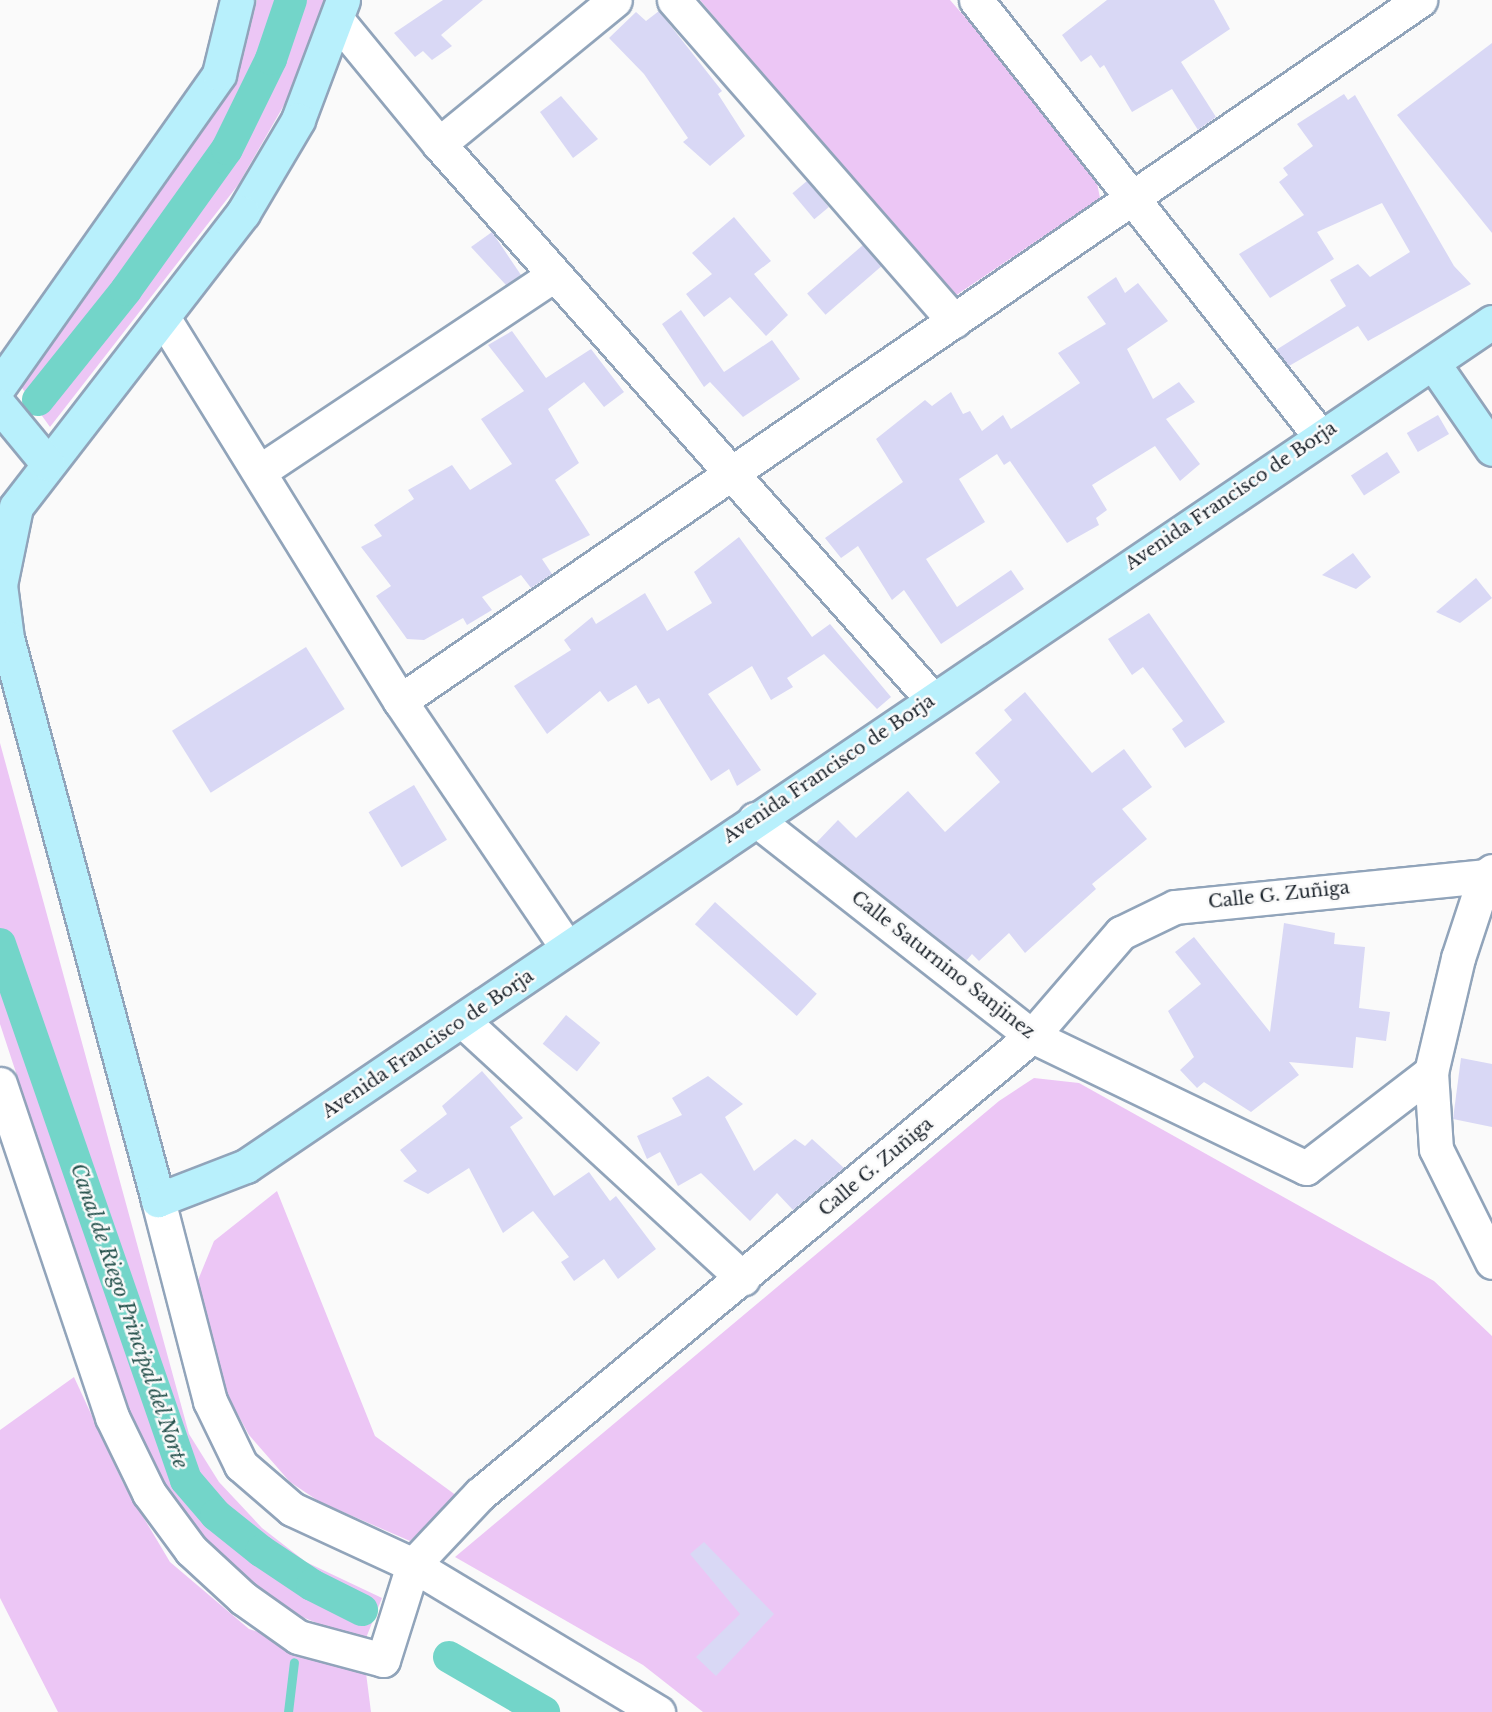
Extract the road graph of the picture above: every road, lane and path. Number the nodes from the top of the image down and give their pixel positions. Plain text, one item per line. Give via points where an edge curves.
1 (237, 0) edge
2 (615, 0) edge
3 (674, 0) edge
4 (1420, 0) edge
5 (979, 1) edge
6 (340, 11) edge
7 (439, 144) junction
8 (1130, 201) junction
9 (554, 275) junction
10 (164, 320) junction
11 (954, 321) junction
12 (1492, 322) edge
13 (1433, 363) junction
14 (0, 386) edge
15 (0, 406) edge
16 (1320, 436) junction
17 (1492, 449) edge
18 (48, 464) junction
19 (260, 471) junction
20 (732, 477) junction
21 (8, 495) edge
22 (932, 699) junction
23 (400, 701) junction
24 (755, 819) junction
25 (1488, 874) edge
26 (567, 948) junction
27 (464, 1022) junction
28 (1032, 1036) junction
29 (1431, 1072) junction
30 (0, 1084) edge
31 (158, 1200) junction
32 (1492, 1262) edge
33 (743, 1279) junction
34 (413, 1565) junction
35 (658, 1712) edge

1 - 14 street via 219,74
2 - 7 street
3 - 11 street
4 - 8 street
5 - 8 street
6 - 7 street
6 - 10 street via 298,120 243,213
7 - 9 street
8 - 11 street
8 - 16 street
9 - 19 street
9 - 20 street
10 - 18 street
10 - 19 street
11 - 20 street
12 - 13 street, Avenida Francisco de Borja
13 - 16 street, Avenida Francisco de Borja
13 - 17 street
15 - 18 street
16 - 22 street, Avenida Francisco de Borja
18 - 21 street
19 - 23 street
20 - 22 street
20 - 23 street
21 - 31 street via 0,585 7,638
22 - 24 street, Avenida Francisco de Borja
23 - 26 street
24 - 26 street, Avenida Francisco de Borja
24 - 28 street, Calle Saturnino Sanjinez
25 - 28 street, Calle G. Zuñiga via 1175,907 1121,933
25 - 29 street
26 - 27 street, Avenida Francisco de Borja
27 - 31 street, Avenida Francisco de Borja via 246,1166
27 - 33 street
28 - 29 street, Calle Saturnino Sanjinez via 1306,1168
28 - 33 street, Calle G. Zuñiga
29 - 32 street via 1436,1149
30 - 34 street, Calle G. Zuñiga via 112,1417 149,1493 191,1550 243,1598 298,1637 383,1660
31 - 34 street via 210,1401 241,1465 292,1509
33 - 34 street, Calle G. Zuñiga via 480,1494
34 - 35 street

